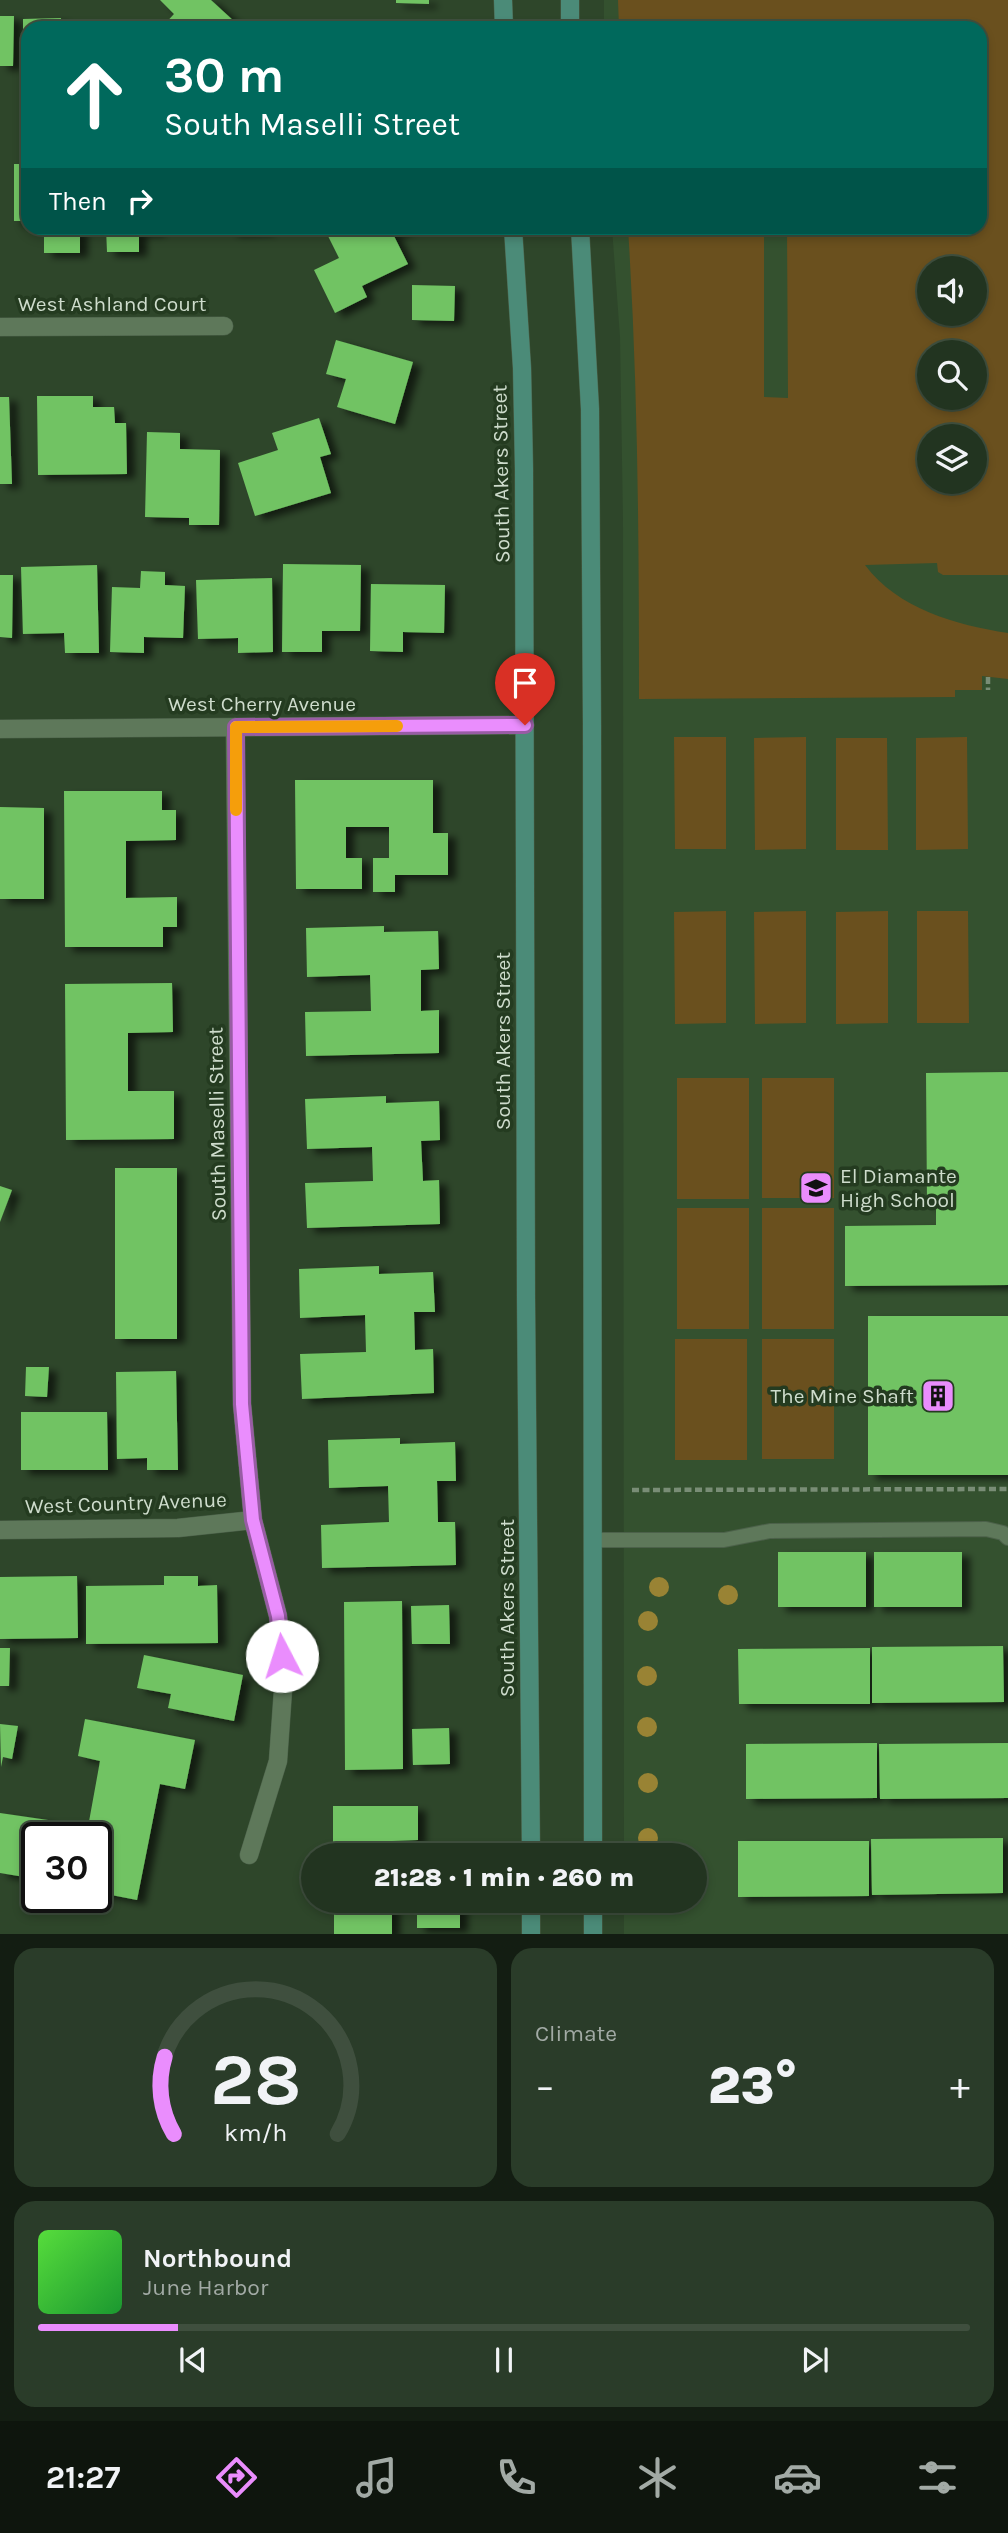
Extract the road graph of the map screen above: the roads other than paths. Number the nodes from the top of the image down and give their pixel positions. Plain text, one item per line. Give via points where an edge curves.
1 (503, 0) edge
2 (569, 0) edge
3 (504, 21) edge
4 (570, 21) edge
5 (513, 235) edge
6 (580, 235) edge
7 (224, 326) dead end
8 (0, 327) edge
9 (525, 725) junction
10 (236, 727) junction
11 (0, 729) edge
12 (253, 1520) junction
13 (0, 1530) edge
14 (1008, 1538) edge
15 (593, 1540) junction
16 (531, 1843) edge
17 (593, 1843) edge
18 (249, 1855) dead end
19 (531, 1913) edge
20 (593, 1913) edge
21 (531, 1934) edge
22 (593, 1934) edge

1 - 3 main road
2 - 4 main road
5 - 9 main road, South Akers Street via 522,368
6 - 15 main road via 590,409
7 - 8 street, West Ashland Court
9 - 10 street, West Cherry Avenue
9 - 16 main road, South Akers Street
10 - 11 street, West Cherry Avenue
10 - 12 street, South Maselli Street via 242,1404
12 - 13 street, West Country Avenue via 178,1528
12 - 18 street, South Maselli Street via 278,1616 284,1676 278,1761
14 - 15 lane via 986,1529 770,1531 724,1540
15 - 17 main road
19 - 21 main road
20 - 22 main road

